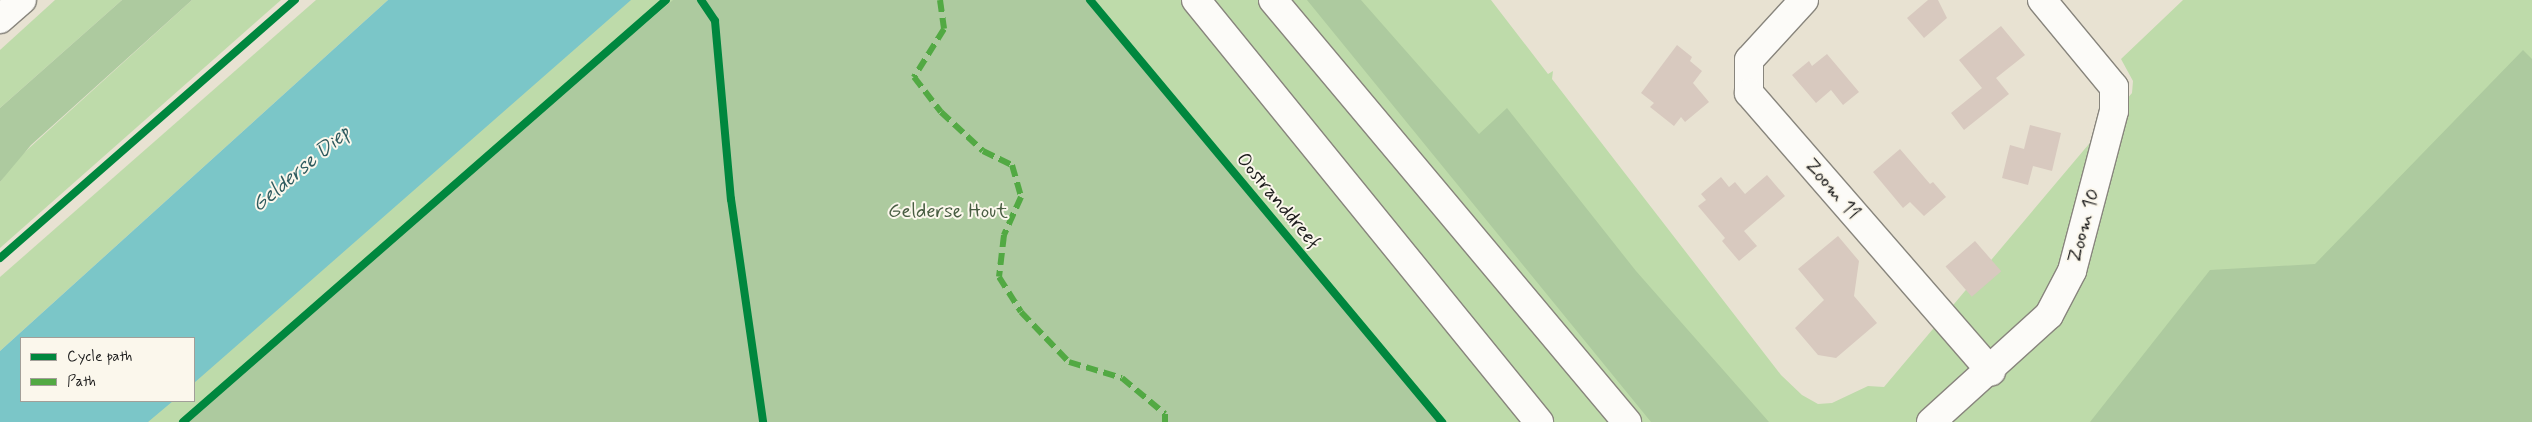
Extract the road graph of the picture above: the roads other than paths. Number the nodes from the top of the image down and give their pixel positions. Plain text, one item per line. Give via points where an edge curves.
1 (22, 0) edge
2 (1196, 0) edge
3 (1273, 0) edge
4 (1804, 0) edge
5 (2042, 0) edge
6 (0, 19) edge
7 (1991, 371) junction
8 (1539, 422) edge
9 (1627, 422) edge
10 (1931, 422) edge

1 - 6 main road
2 - 8 main road
3 - 9 main road
4 - 7 main road, Zoom 11 via 1749,60 1749,93
5 - 7 main road, Zoom 10 via 2114,87 2114,111 2072,272 2049,316
7 - 10 main road, Zoom 10

